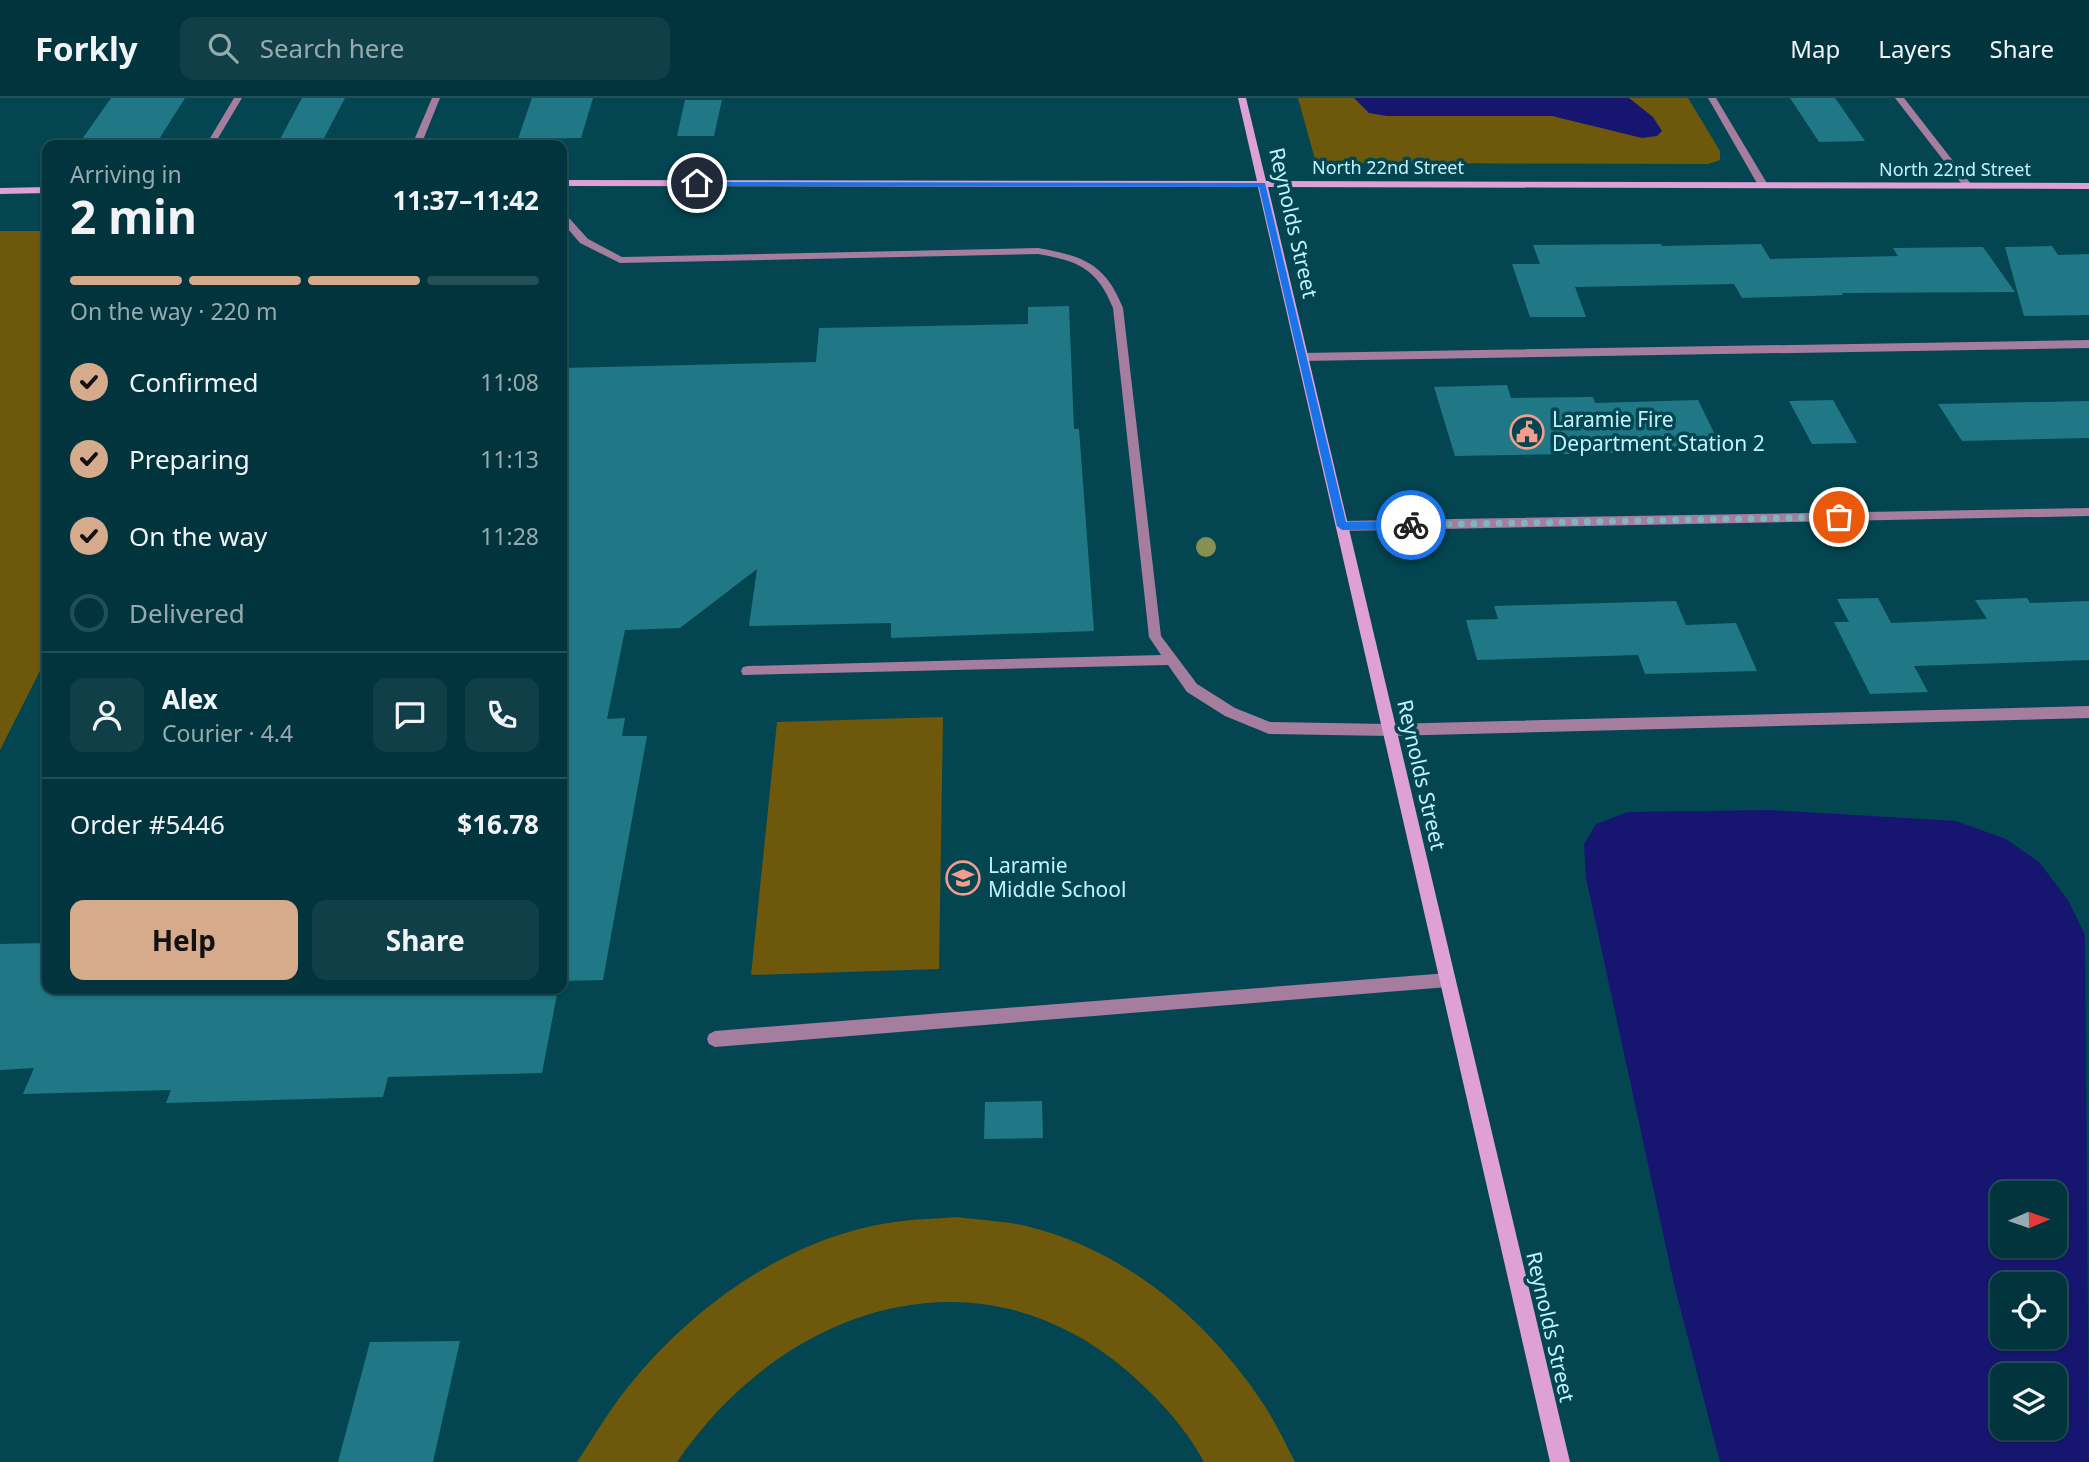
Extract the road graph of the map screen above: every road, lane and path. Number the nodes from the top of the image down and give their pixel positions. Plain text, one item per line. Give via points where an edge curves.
1 (238, 98) edge
2 (436, 98) edge
3 (1242, 98) edge
4 (1712, 98) edge
5 (1899, 98) edge
6 (213, 140) edge
7 (418, 140) edge
8 (567, 183) edge
9 (1262, 184) junction
10 (1763, 185) junction
11 (1968, 186) junction
12 (2089, 186) edge
13 (42, 190) edge
14 (0, 191) edge
15 (567, 222) edge
16 (2089, 344) edge
17 (1302, 357) junction
18 (2089, 512) edge
19 (1342, 526) junction
20 (1171, 660) junction
21 (748, 671) dead end
22 (2089, 712) edge
23 (1389, 730) junction
24 (1448, 980) junction
25 (715, 1039) dead end
26 (1560, 1462) edge

1 - 6 street
2 - 7 street
3 - 9 street, Reynolds Street
4 - 10 street
5 - 11 street
8 - 9 street, North 22nd Street
9 - 10 street, North 22nd Street
9 - 17 street, Reynolds Street
10 - 11 street, North 22nd Street
11 - 12 street, North 22nd Street
13 - 14 street
15 - 20 street via 583,241 621,260 1038,251 1079,258 1101,276 1118,308 1156,637
16 - 17 street
17 - 19 street, Reynolds Street
18 - 19 street
19 - 23 street, Reynolds Street
20 - 21 street
20 - 23 street via 1192,688 1230,712 1269,727
22 - 23 street
23 - 24 street, Reynolds Street
24 - 25 street
24 - 26 street, Reynolds Street

